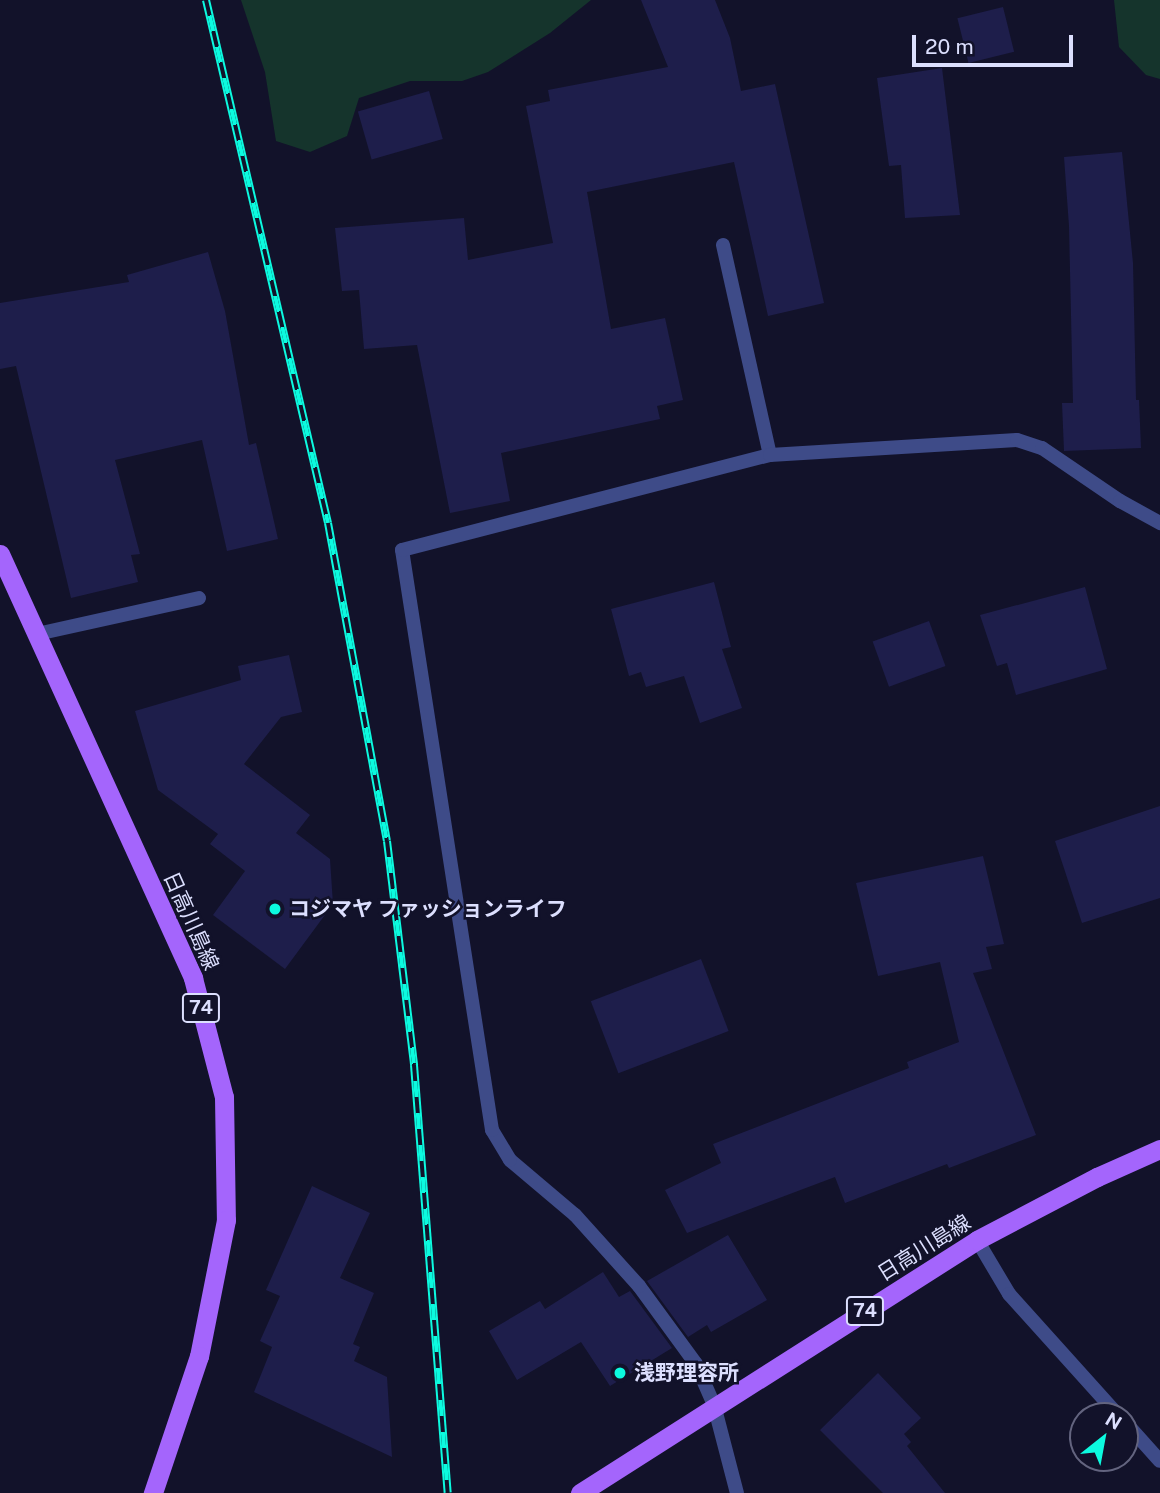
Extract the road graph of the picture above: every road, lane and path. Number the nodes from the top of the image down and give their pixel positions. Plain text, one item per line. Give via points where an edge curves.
1 (723, 245) dead end
2 (770, 455) junction
3 (1160, 523) edge
4 (0, 554) edge
5 (199, 598) dead end
6 (37, 634) junction
7 (1160, 1149) edge
8 (977, 1240) junction
9 (1106, 1402) edge
10 (713, 1405) junction
11 (1139, 1438) edge
12 (1160, 1461) edge
13 (153, 1493) edge
14 (580, 1493) edge
15 (737, 1493) edge

1 - 2 street
2 - 3 street via 1017,440 1042,448
2 - 10 street via 402,550 492,1130 510,1160 575,1215 639,1286 696,1364
4 - 6 main road, 日高川島線 / 74
5 - 6 street
6 - 13 main road, 日高川島線 / 74 via 193,978 224,1097 226,1220 199,1356
7 - 8 main road, 日高川島線 / 74
8 - 9 street via 1009,1294
8 - 10 main road, 日高川島線 / 74
10 - 14 main road, 日高川島線 / 74
10 - 15 street
11 - 12 street

